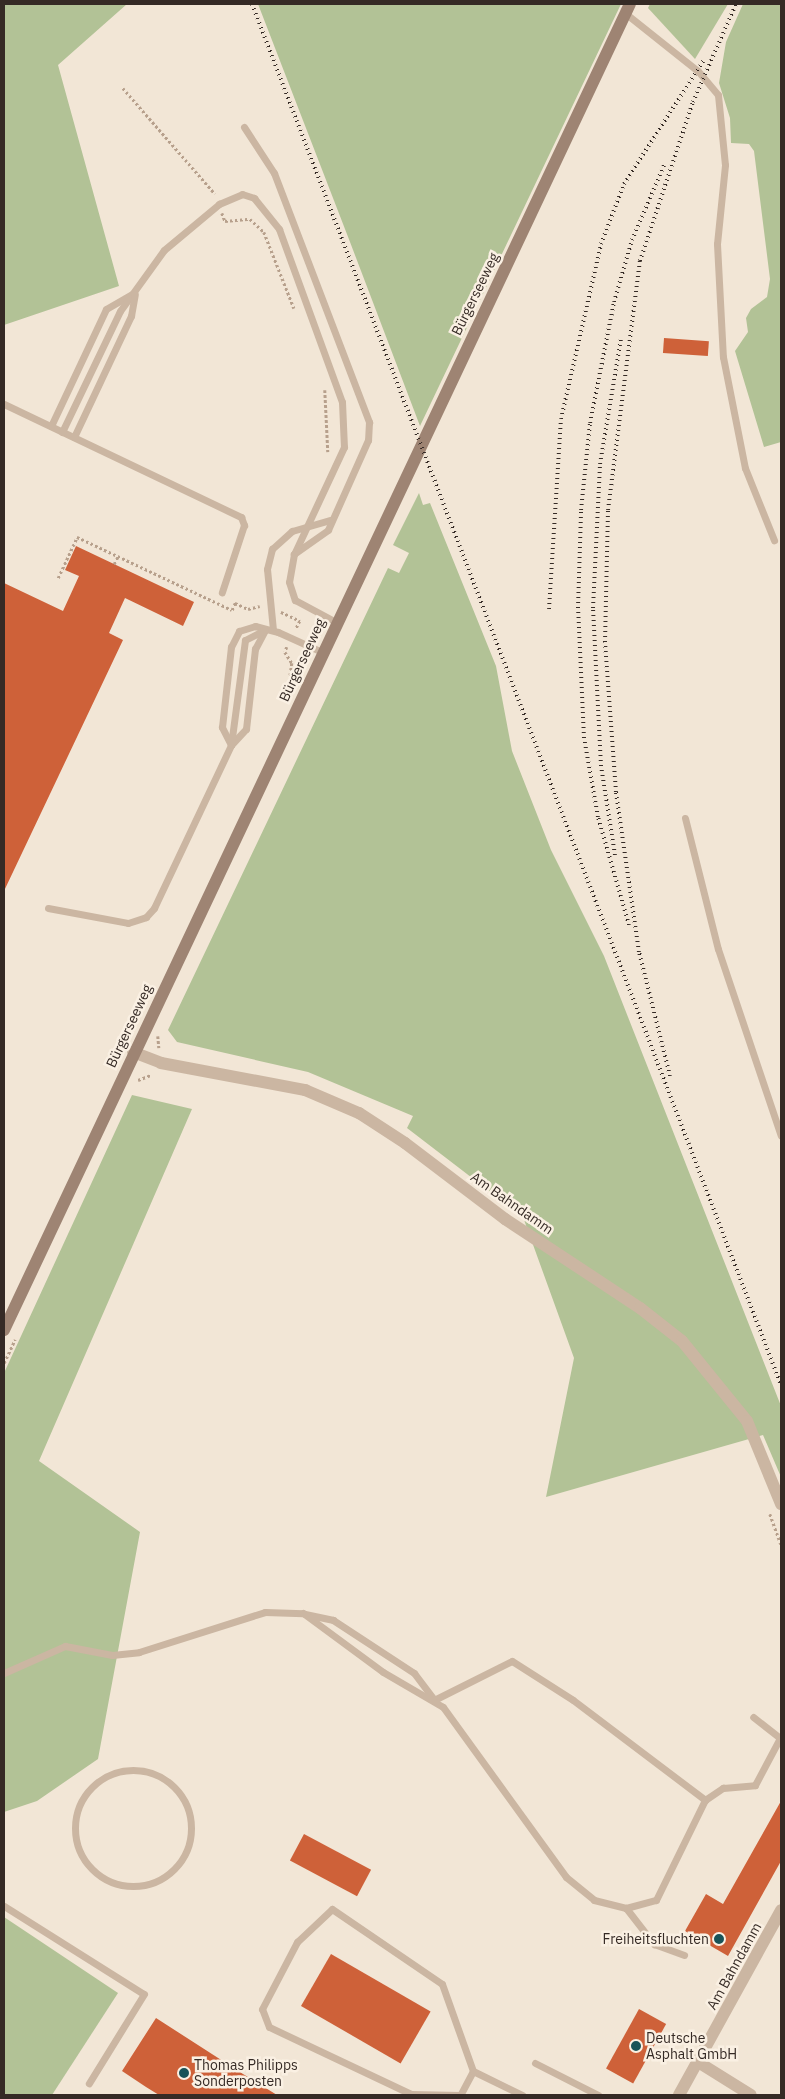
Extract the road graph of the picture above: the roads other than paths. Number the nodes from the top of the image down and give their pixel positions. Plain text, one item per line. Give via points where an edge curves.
1 (628, 9) edge
2 (244, 127) dead end
3 (135, 293) junction
4 (4, 404) edge
5 (50, 426) junction
6 (62, 432) junction
7 (74, 437) junction
8 (330, 520) junction
9 (307, 527) junction
10 (774, 540) dead end
11 (294, 554) junction
12 (222, 592) dead end
13 (336, 622) junction
14 (269, 630) junction
15 (322, 652) junction
16 (230, 745) junction
17 (685, 818) dead end
18 (48, 908) dead end
19 (133, 1052) junction
20 (781, 1136) edge
21 (4, 1330) edge
22 (781, 1504) edge
23 (303, 1613) junction
24 (4, 1673) edge
25 (434, 1700) junction
26 (753, 1717) dead end
27 (87, 1793) joint
28 (705, 1800) junction
29 (4, 1906) edge
30 (626, 1908) junction
31 (781, 1910) edge
32 (684, 1955) dead end
33 (698, 2062) junction
34 (535, 2063) dead end
35 (473, 2071) junction
36 (89, 2083) dead end
37 (522, 2095) edge
38 (598, 2095) edge
39 (679, 2095) edge
40 (751, 2095) edge

1 - 10 lane via 698,71 718,95 724,165 716,253 723,357 745,468
1 - 13 street, Bürgerseeweg
2 - 8 lane via 274,173 369,422 368,440
3 - 5 lane via 106,309
3 - 6 lane via 120,311
3 - 7 lane via 131,316
3 - 9 lane via 164,250 219,204 248,195 271,215 337,383 345,419 344,447
4 - 5 lane
5 - 6 lane
6 - 7 lane
7 - 12 lane via 240,517 244,525
8 - 9 lane
8 - 11 lane via 324,536
9 - 11 lane
9 - 14 lane via 283,536 272,549 267,569
11 - 13 lane via 289,582 295,600
13 - 15 street, Bürgerseeweg
14 - 15 lane
14 - 16 lane via 255,649 246,729
14 - 16 lane via 251,634 243,648
14 - 16 lane via 247,627 231,647 222,727
15 - 19 street, Bürgerseeweg
16 - 18 lane via 146,917 116,922
17 - 20 lane via 718,949
19 - 21 street, Bürgerseeweg
19 - 22 street, Am Bahndamm via 161,1063 305,1090 359,1113 405,1142 505,1219 640,1308 682,1341 747,1421
23 - 24 lane via 265,1612 139,1652 112,1655 65,1646
23 - 25 lane via 383,1672
23 - 25 lane via 333,1620 414,1673
25 - 28 lane via 512,1661 573,1700
25 - 30 lane via 566,1877 594,1900
26 - 28 lane via 780,1738 754,1785 723,1788
27 - 27 lane via 75,1828 87,1864 101,1877 138,1886 173,1870 190,1837 183,1800 171,1785 137,1770 100,1780
28 - 30 lane via 656,1900
29 - 36 lane via 144,1994
30 - 32 lane via 654,1944
31 - 33 street, Am Bahndamm
33 - 39 street, Am Bahndamm
33 - 40 street
34 - 38 lane
35 - 35 lane via 442,1984 332,1909 297,1942 262,2009 269,2027 411,2094 460,2095
35 - 37 lane

